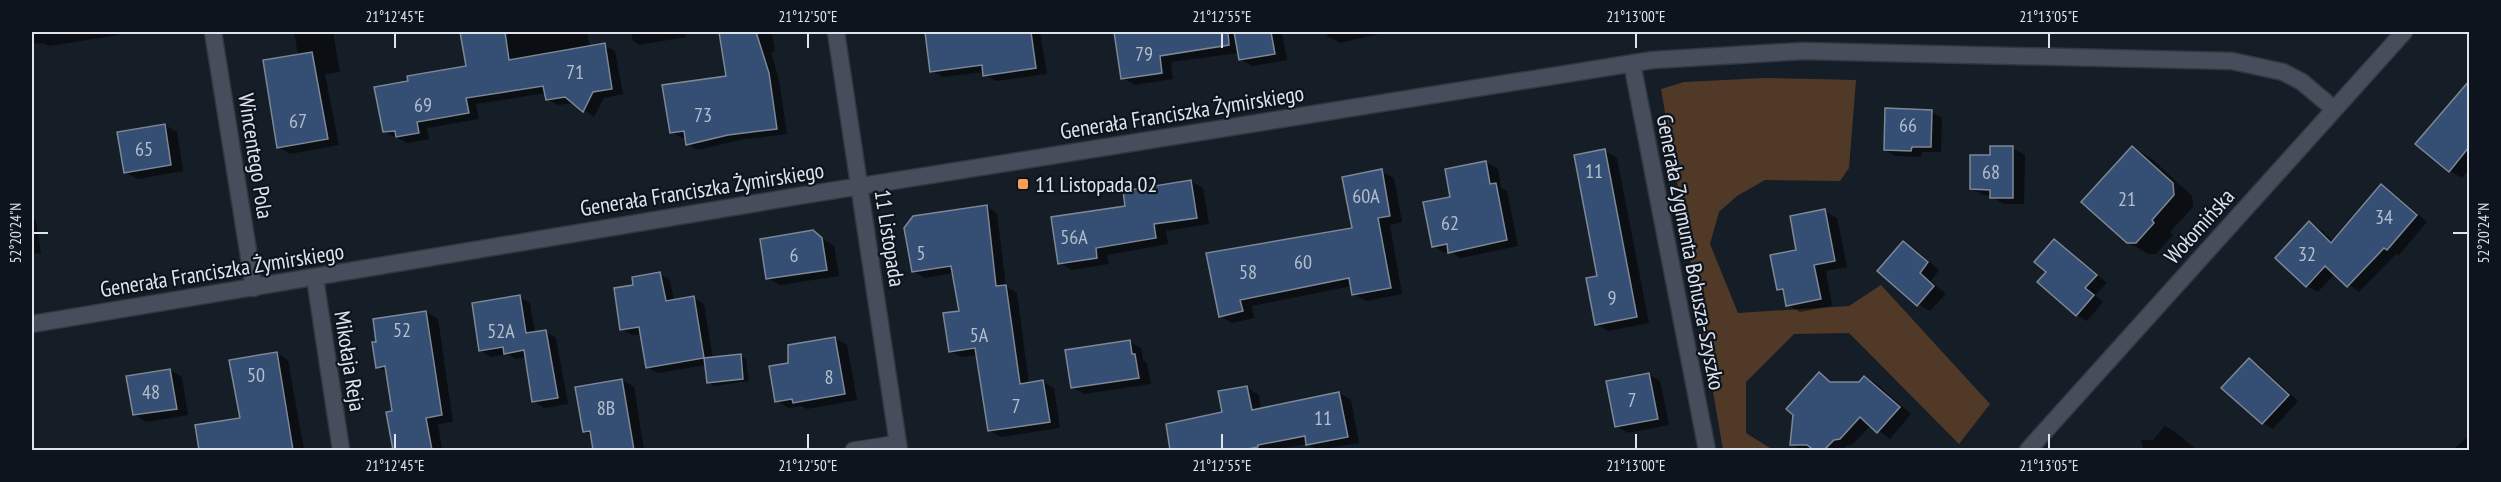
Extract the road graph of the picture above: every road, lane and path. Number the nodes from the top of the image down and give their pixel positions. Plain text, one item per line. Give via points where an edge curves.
1 (213, 32) edge
2 (836, 32) edge
3 (2404, 32) edge
4 (1632, 63) junction
5 (2334, 109) junction
6 (859, 187) junction
7 (315, 278) junction
8 (254, 288) junction
9 (32, 324) edge
10 (898, 447) edge
11 (341, 450) edge
12 (853, 450) edge
13 (1707, 450) edge
14 (2028, 450) edge

1 - 8 street, Wincentego Pola
2 - 6 street, 11 Listopada
3 - 5 street, Wołomińska
4 - 5 street, Generała Franciszka Żymirskiego via 1803,51 2232,60 2283,72 2302,82
4 - 6 street, Generała Franciszka Żymirskiego
4 - 13 street, Generała Zygmunta Bohusza-Szyszko
5 - 14 street, Wołomińska
6 - 7 street, Generała Franciszka Żymirskiego
6 - 10 street, 11 Listopada
7 - 8 street, Generała Franciszka Żymirskiego
7 - 11 street, Mikołaja Reja
8 - 9 street, Generała Franciszka Żymirskiego
10 - 12 lane

